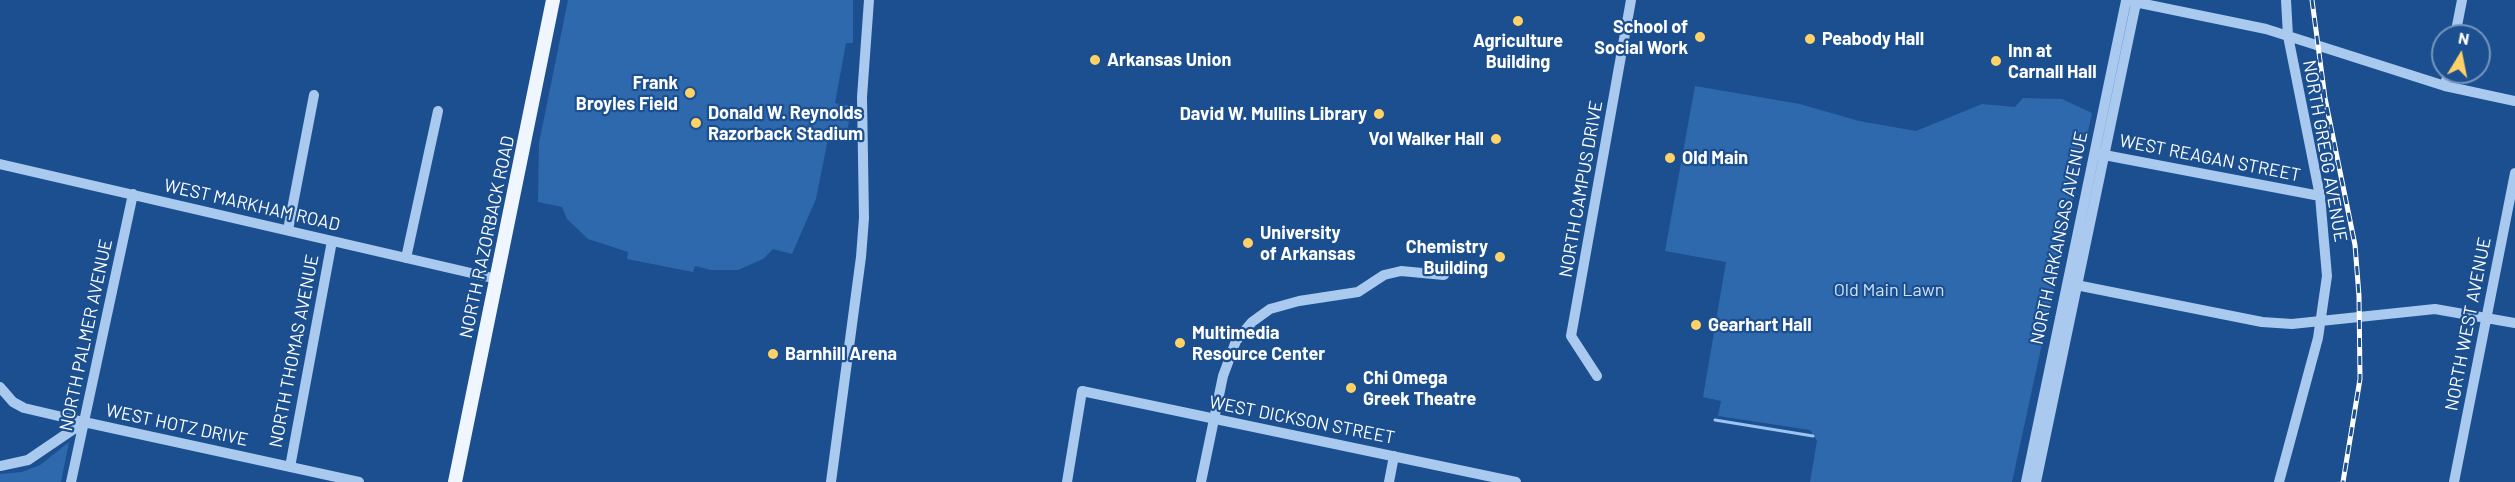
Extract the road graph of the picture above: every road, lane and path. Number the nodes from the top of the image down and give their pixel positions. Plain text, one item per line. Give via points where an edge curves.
1 (553, 0) edge
2 (869, 0) edge
3 (1631, 0) edge
4 (2286, 0) edge
5 (2462, 0) edge
6 (2128, 1) edge
7 (2457, 24) edge
8 (2288, 36) junction
9 (2445, 86) joint
10 (314, 95) dead end
11 (2515, 101) edge
12 (438, 111) dead end
13 (2099, 154) junction
14 (0, 164) edge
15 (2515, 173) edge
16 (133, 194) junction
17 (2320, 196) junction
18 (288, 230) junction
19 (332, 241) junction
20 (406, 258) junction
21 (1444, 275) dead end
22 (497, 279) junction
23 (2072, 284) junction
24 (2486, 317) junction
25 (2321, 320) junction
26 (2515, 323) edge
27 (1597, 376) dead end
28 (0, 387) edge
29 (1214, 419) junction
30 (84, 422) junction
31 (1395, 456) junction
32 (0, 466) edge
33 (290, 467) junction
34 (72, 482) edge
35 (359, 482) edge
36 (455, 482) edge
37 (831, 482) edge
38 (1067, 482) edge
39 (1201, 482) edge
40 (1389, 482) edge
41 (1516, 482) edge
42 (2026, 482) edge
43 (2036, 482) edge
44 (2279, 482) edge
45 (2454, 482) edge

1 - 22 main road, NORTH RAZORBACK ROAD
2 - 37 street via 862,98 861,257
3 - 27 street, NORTH CAMPUS DRIVE via 1571,336
4 - 8 street, NORTH GREGG AVENUE
5 - 7 street
6 - 8 street
6 - 13 street, NORTH ARKANSAS AVENUE
8 - 9 street
8 - 17 street, NORTH GREGG AVENUE
9 - 11 street
10 - 18 street
12 - 20 street
13 - 17 street, WEST REAGAN STREET
13 - 23 street, NORTH ARKANSAS AVENUE
14 - 16 street, WEST MARKHAM ROAD
15 - 24 street, NORTH WEST AVENUE
16 - 18 street, WEST MARKHAM ROAD
16 - 30 street, NORTH PALMER AVENUE
17 - 25 street, NORTH GREGG AVENUE via 2327,276
18 - 19 street, WEST MARKHAM ROAD
19 - 20 street, WEST MARKHAM ROAD
19 - 33 street, NORTH THOMAS AVENUE
20 - 22 street, WEST MARKHAM ROAD
21 - 29 street via 1401,271 1384,274 1358,292 1270,309 1236,341 1223,376
22 - 36 main road, NORTH RAZORBACK ROAD
23 - 25 street via 2262,322 2292,324
23 - 42 street, NORTH ARKANSAS AVENUE
23 - 43 street, NORTH ARKANSAS AVENUE
24 - 25 street via 2435,309
24 - 26 street
24 - 45 street, NORTH WEST AVENUE
25 - 44 street, NORTH GREGG AVENUE
28 - 30 street via 24,408
29 - 31 street, WEST DICKSON STREET
29 - 38 street, WEST DICKSON STREET via 1082,391
29 - 39 street
30 - 32 street, WEST HOTZ DRIVE via 28,460
30 - 33 street, WEST HOTZ DRIVE
30 - 34 street, NORTH PALMER AVENUE
31 - 40 street
31 - 41 street, WEST DICKSON STREET
33 - 35 street, WEST HOTZ DRIVE

